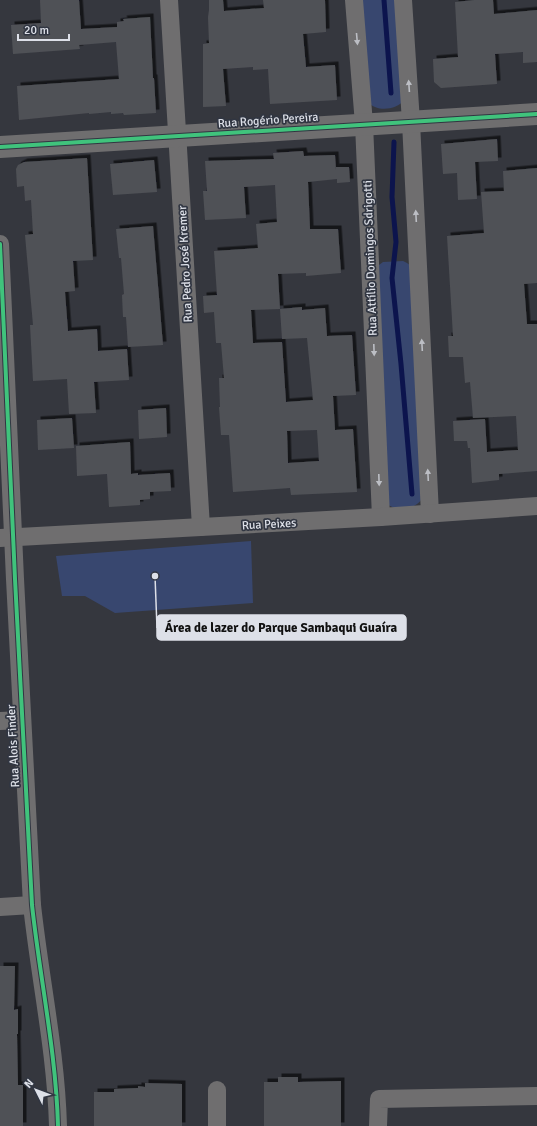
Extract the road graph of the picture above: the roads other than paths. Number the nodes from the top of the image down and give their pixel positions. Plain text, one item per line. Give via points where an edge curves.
1 (169, 0) edge
2 (354, 0) edge
3 (403, 0) edge
4 (537, 114) edge
5 (411, 122) junction
6 (364, 124) junction
7 (178, 136) junction
8 (0, 147) edge
9 (0, 244) edge
10 (537, 506) edge
11 (430, 514) junction
12 (381, 517) junction
13 (201, 527) junction
14 (7, 538) edge
15 (22, 720) junction
16 (0, 721) edge
17 (32, 905) junction
18 (0, 907) edge
19 (217, 1090) dead end
20 (537, 1096) edge
21 (58, 1126) edge
22 (217, 1126) edge
23 (378, 1126) edge

1 - 7 street, Rua Pedro José Kremer
2 -> 6 street, Rua Attílio Domingos Sdrigotti
5 -> 3 street
4 - 5 street, Rua Rogério Pereira
5 - 6 street, Rua Rogério Pereira
11 -> 5 street
6 - 7 street, Rua Rogério Pereira
6 -> 12 street, Rua Attílio Domingos Sdrigotti
7 - 8 street, Rua Rogério Pereira
7 - 13 street, Rua Pedro José Kremer
9 - 14 street, Rua Alois Finder
10 - 11 street, Rua Peixes
11 - 12 street, Rua Peixes
12 - 13 street, Rua Peixes
13 - 14 street, Rua Peixes
14 - 15 street, Rua Alois Finder
15 - 16 street
15 - 17 street, Rua Alois Finder
17 - 18 street
17 - 21 street, Rua Alois Finder via 54,1067
19 - 22 street
20 - 23 street via 379,1099

